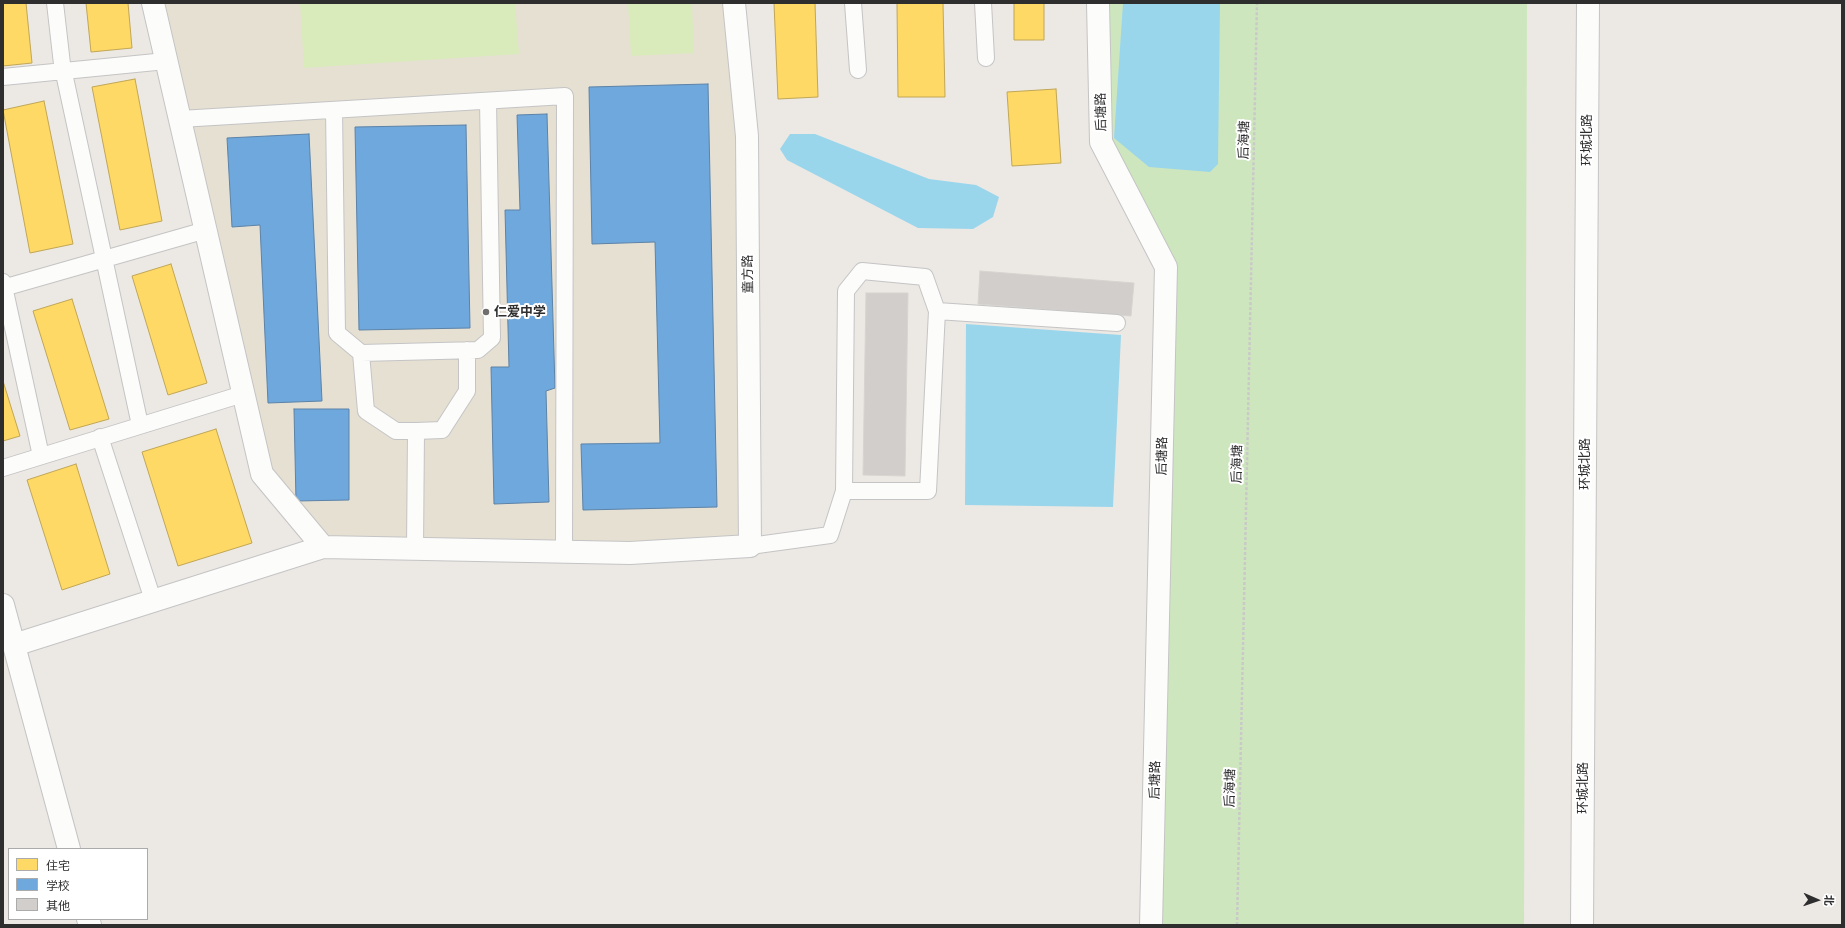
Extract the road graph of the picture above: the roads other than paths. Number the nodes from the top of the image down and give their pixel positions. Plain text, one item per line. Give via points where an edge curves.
1 (55, 3) edge
2 (153, 3) edge
3 (734, 3) edge
4 (854, 3) edge
5 (982, 3) edge
6 (1098, 3) edge
7 (1588, 3) edge
8 (986, 58) dead end
9 (166, 61) junction
10 (858, 70) dead end
11 (64, 71) junction
12 (3, 77) edge
13 (488, 101) junction
14 (334, 110) junction
15 (180, 119) junction
16 (206, 230) junction
17 (104, 259) junction
18 (3, 286) edge
19 (937, 312) junction
20 (1117, 323) dead end
21 (468, 350) junction
22 (361, 354) junction
23 (243, 394) junction
24 (140, 425) junction
25 (416, 431) junction
26 (100, 438) junction
27 (41, 456) junction
28 (3, 468) edge
29 (844, 491) junction
30 (750, 546) junction
31 (323, 547) junction
32 (415, 549) junction
33 (564, 552) junction
34 (153, 600) junction
35 (3, 605) edge
36 (14, 644) junction
37 (69, 848) edge
38 (1152, 925) edge
39 (1582, 925) edge

1 - 11 lane
2 - 9 street
3 - 30 street, 童方路 via 746,136
4 - 10 lane
5 - 8 lane
6 - 38 street, 后塘路 via 1101,142 1166,267
7 - 39 street, 环城北路
9 - 11 lane
9 - 15 street
11 - 12 lane
11 - 17 lane
13 - 14 lane
13 - 21 lane via 492,338 478,350
13 - 33 lane via 565,96
14 - 15 lane
14 - 22 lane via 337,333
15 - 16 street
16 - 17 lane
16 - 23 street
17 - 18 lane
17 - 24 lane
18 - 27 lane
19 - 20 lane
19 - 29 lane via 928,491
19 - 29 lane via 925,277 862,271 846,291
21 - 22 lane
21 - 25 lane via 467,391 442,430
22 - 25 lane via 366,411 396,431
23 - 24 lane
23 - 31 street via 262,474
24 - 26 lane
25 - 32 lane
26 - 27 lane
26 - 34 lane
27 - 28 lane
29 - 30 lane via 830,535
30 - 33 street via 630,553
31 - 32 street
31 - 34 street
32 - 33 street
34 - 36 street
35 - 36 street
36 - 37 street

